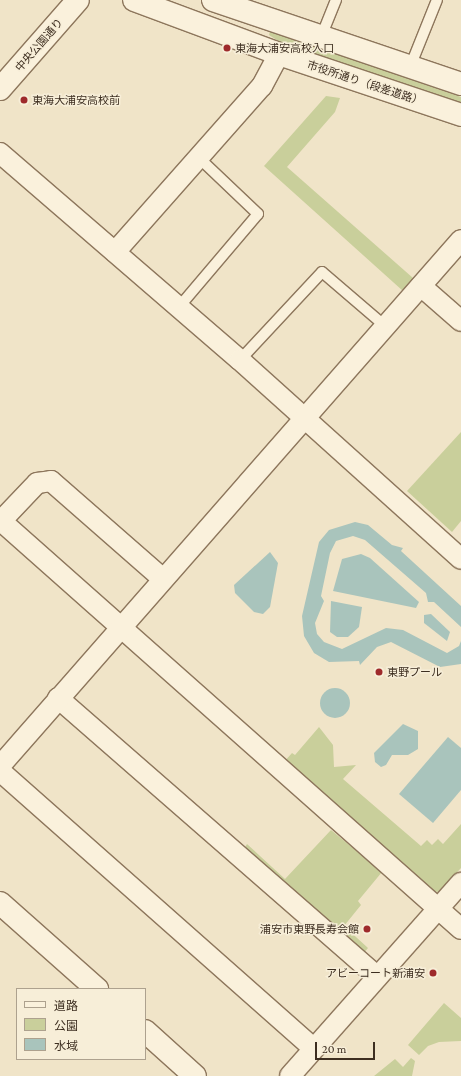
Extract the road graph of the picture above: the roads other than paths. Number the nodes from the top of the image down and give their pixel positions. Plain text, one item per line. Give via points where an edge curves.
1 (78, 0) edge
2 (134, 0) edge
3 (213, 0) edge
4 (336, 0) edge
5 (437, 0) edge
6 (321, 37) junction
7 (279, 54) junction
8 (410, 67) junction
9 (461, 84) edge
10 (0, 89) edge
11 (461, 115) edge
12 (0, 153) edge
13 (199, 158) junction
14 (461, 240) edge
15 (116, 252) junction
16 (421, 286) junction
17 (179, 307) junction
18 (461, 321) edge
19 (385, 326) junction
20 (240, 360) junction
21 (304, 420) junction
22 (0, 521) edge
23 (461, 559) edge
24 (163, 579) junction
25 (121, 627) junction
26 (58, 698) junction
27 (0, 766) edge
28 (0, 771) edge
29 (461, 883) edge
30 (0, 903) edge
31 (438, 909) junction
32 (461, 929) edge
33 (376, 975) junction
34 (96, 988) edge
35 (146, 1033) edge
36 (313, 1048) junction
37 (195, 1076) edge
38 (290, 1076) edge

1 - 10 street, 中央公園通り
2 - 7 street, 市役所通り（段差道路）
3 - 6 street
4 - 6 lane
5 - 8 lane
6 - 8 street
7 - 11 street, 市役所通り（段差道路）
7 - 13 street via 262,86
8 - 9 street
12 - 15 street
13 - 15 street
13 - 17 lane via 258,214
14 - 16 street
15 - 17 street
16 - 18 street
16 - 19 street
17 - 20 street
19 - 20 lane via 322,272
19 - 21 street
20 - 21 street
21 - 23 street
21 - 24 street
22 - 24 street via 37,483 51,481
22 - 25 street
24 - 25 street
25 - 26 street
25 - 31 street
26 - 27 street
26 - 33 street
28 - 36 street
29 - 31 street
30 - 34 street
31 - 32 street
31 - 33 street
33 - 36 street
35 - 37 street
36 - 38 street

